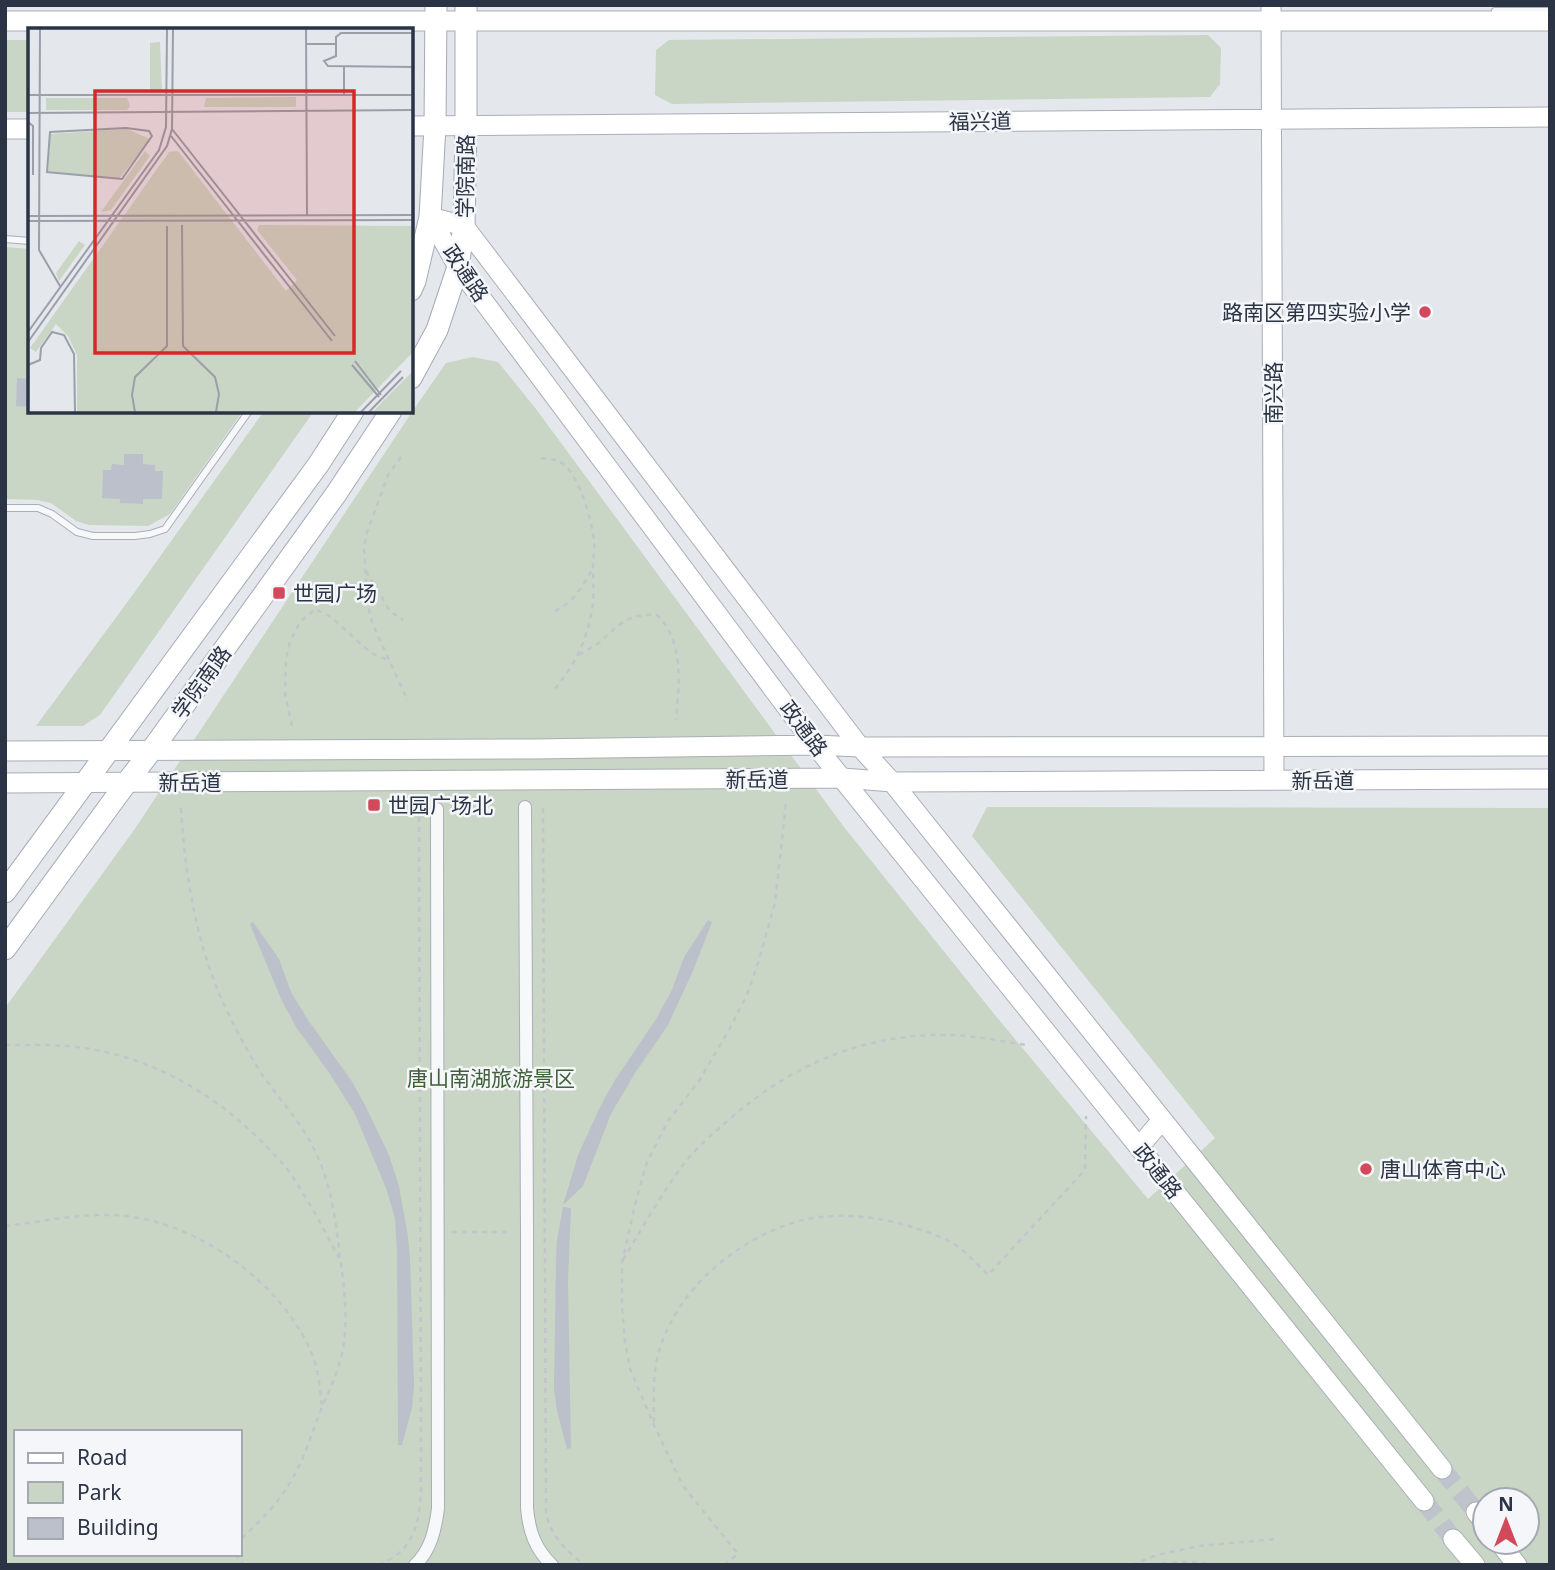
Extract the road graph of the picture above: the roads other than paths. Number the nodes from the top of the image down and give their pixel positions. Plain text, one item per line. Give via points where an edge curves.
1 (1550, 11) edge
2 (1496, 12) edge
3 (436, 13) edge
4 (466, 13) edge
5 (1271, 13) edge
6 (5, 21) edge
7 (1550, 21) edge
8 (226, 25) edge
9 (1550, 117) edge
10 (1272, 118) junction
11 (413, 126) edge
12 (435, 126) junction
13 (466, 126) junction
14 (28, 129) edge
15 (5, 130) edge
16 (430, 217) junction
17 (464, 226) junction
18 (5, 239) edge
19 (28, 241) edge
20 (458, 267) junction
21 (413, 286) edge
22 (413, 374) edge
23 (248, 413) edge
24 (352, 413) edge
25 (390, 413) edge
26 (5, 508) edge
27 (815, 745) junction
28 (1550, 746) edge
29 (860, 747) junction
30 (1274, 747) junction
31 (5, 751) edge
32 (108, 751) junction
33 (151, 751) junction
34 (843, 778) junction
35 (1550, 779) edge
36 (1274, 780) junction
37 (127, 782) junction
38 (892, 782) junction
39 (5, 783) edge
40 (85, 783) junction
41 (525, 807) dead end
42 (437, 809) dead end
43 (5, 892) edge
44 (5, 949) edge
45 (1162, 1120) junction
46 (1139, 1147) junction
47 (1442, 1469) tunnel mouth
48 (1424, 1502) tunnel mouth
49 (1453, 1539) tunnel mouth
50 (415, 1565) edge
51 (552, 1565) edge
52 (1475, 1565) edge

1 - 2 lane
2 - 5 main road
2 - 7 main road
3 - 4 main road
3 - 8 main road
3 - 12 main road, 学院南路
4 - 5 main road
4 - 13 main road, 学院南路
5 - 10 main road, 南兴路
6 - 8 main road
9 - 10 main road, 福兴道
10 - 13 main road, 福兴道
10 - 30 main road, 南兴路
11 - 12 main road, 福兴道
12 - 13 main road, 福兴道
12 - 16 main road, 学院南路
13 - 17 main road, 学院南路
14 - 15 main road
16 - 17 main road, 政通路
16 - 20 main road, 政通路
16 - 21 main road, 学院南路
17 - 20 main road, 学院南路
17 - 29 main road, 政通路
18 - 19 lane
20 - 22 main road, 学院南路 via 437,331
20 - 27 main road, 政通路
23 - 26 lane via 165,529 135,536 93,536 77,532 38,508
24 - 32 main road, 学院南路
25 - 33 main road, 学院南路
27 - 29 main road, 新岳道
27 - 33 main road, 新岳道
27 - 34 main road, 政通路
28 - 30 main road, 新岳道
29 - 30 main road, 新岳道
29 - 38 main road, 政通路
30 - 36 main road, 南兴路
31 - 32 main road, 新岳道
32 - 33 main road, 新岳道
32 - 40 main road, 学院南路
33 - 37 main road, 学院南路
34 - 37 main road, 新岳道
34 - 38 main road, 新岳道
34 - 46 main road, 政通路
35 - 36 main road, 新岳道
36 - 38 main road, 新岳道
37 - 40 main road, 新岳道
37 - 44 main road, 学院南路
38 - 45 main road, 政通路
39 - 40 main road, 新岳道
40 - 43 main road, 学院南路
41 - 51 street via 527,1508 535,1545
42 - 50 street via 438,1509 429,1546
45 - 46 main road
45 - 47 main road, 政通路
46 - 48 main road, 政通路
49 - 52 main road

